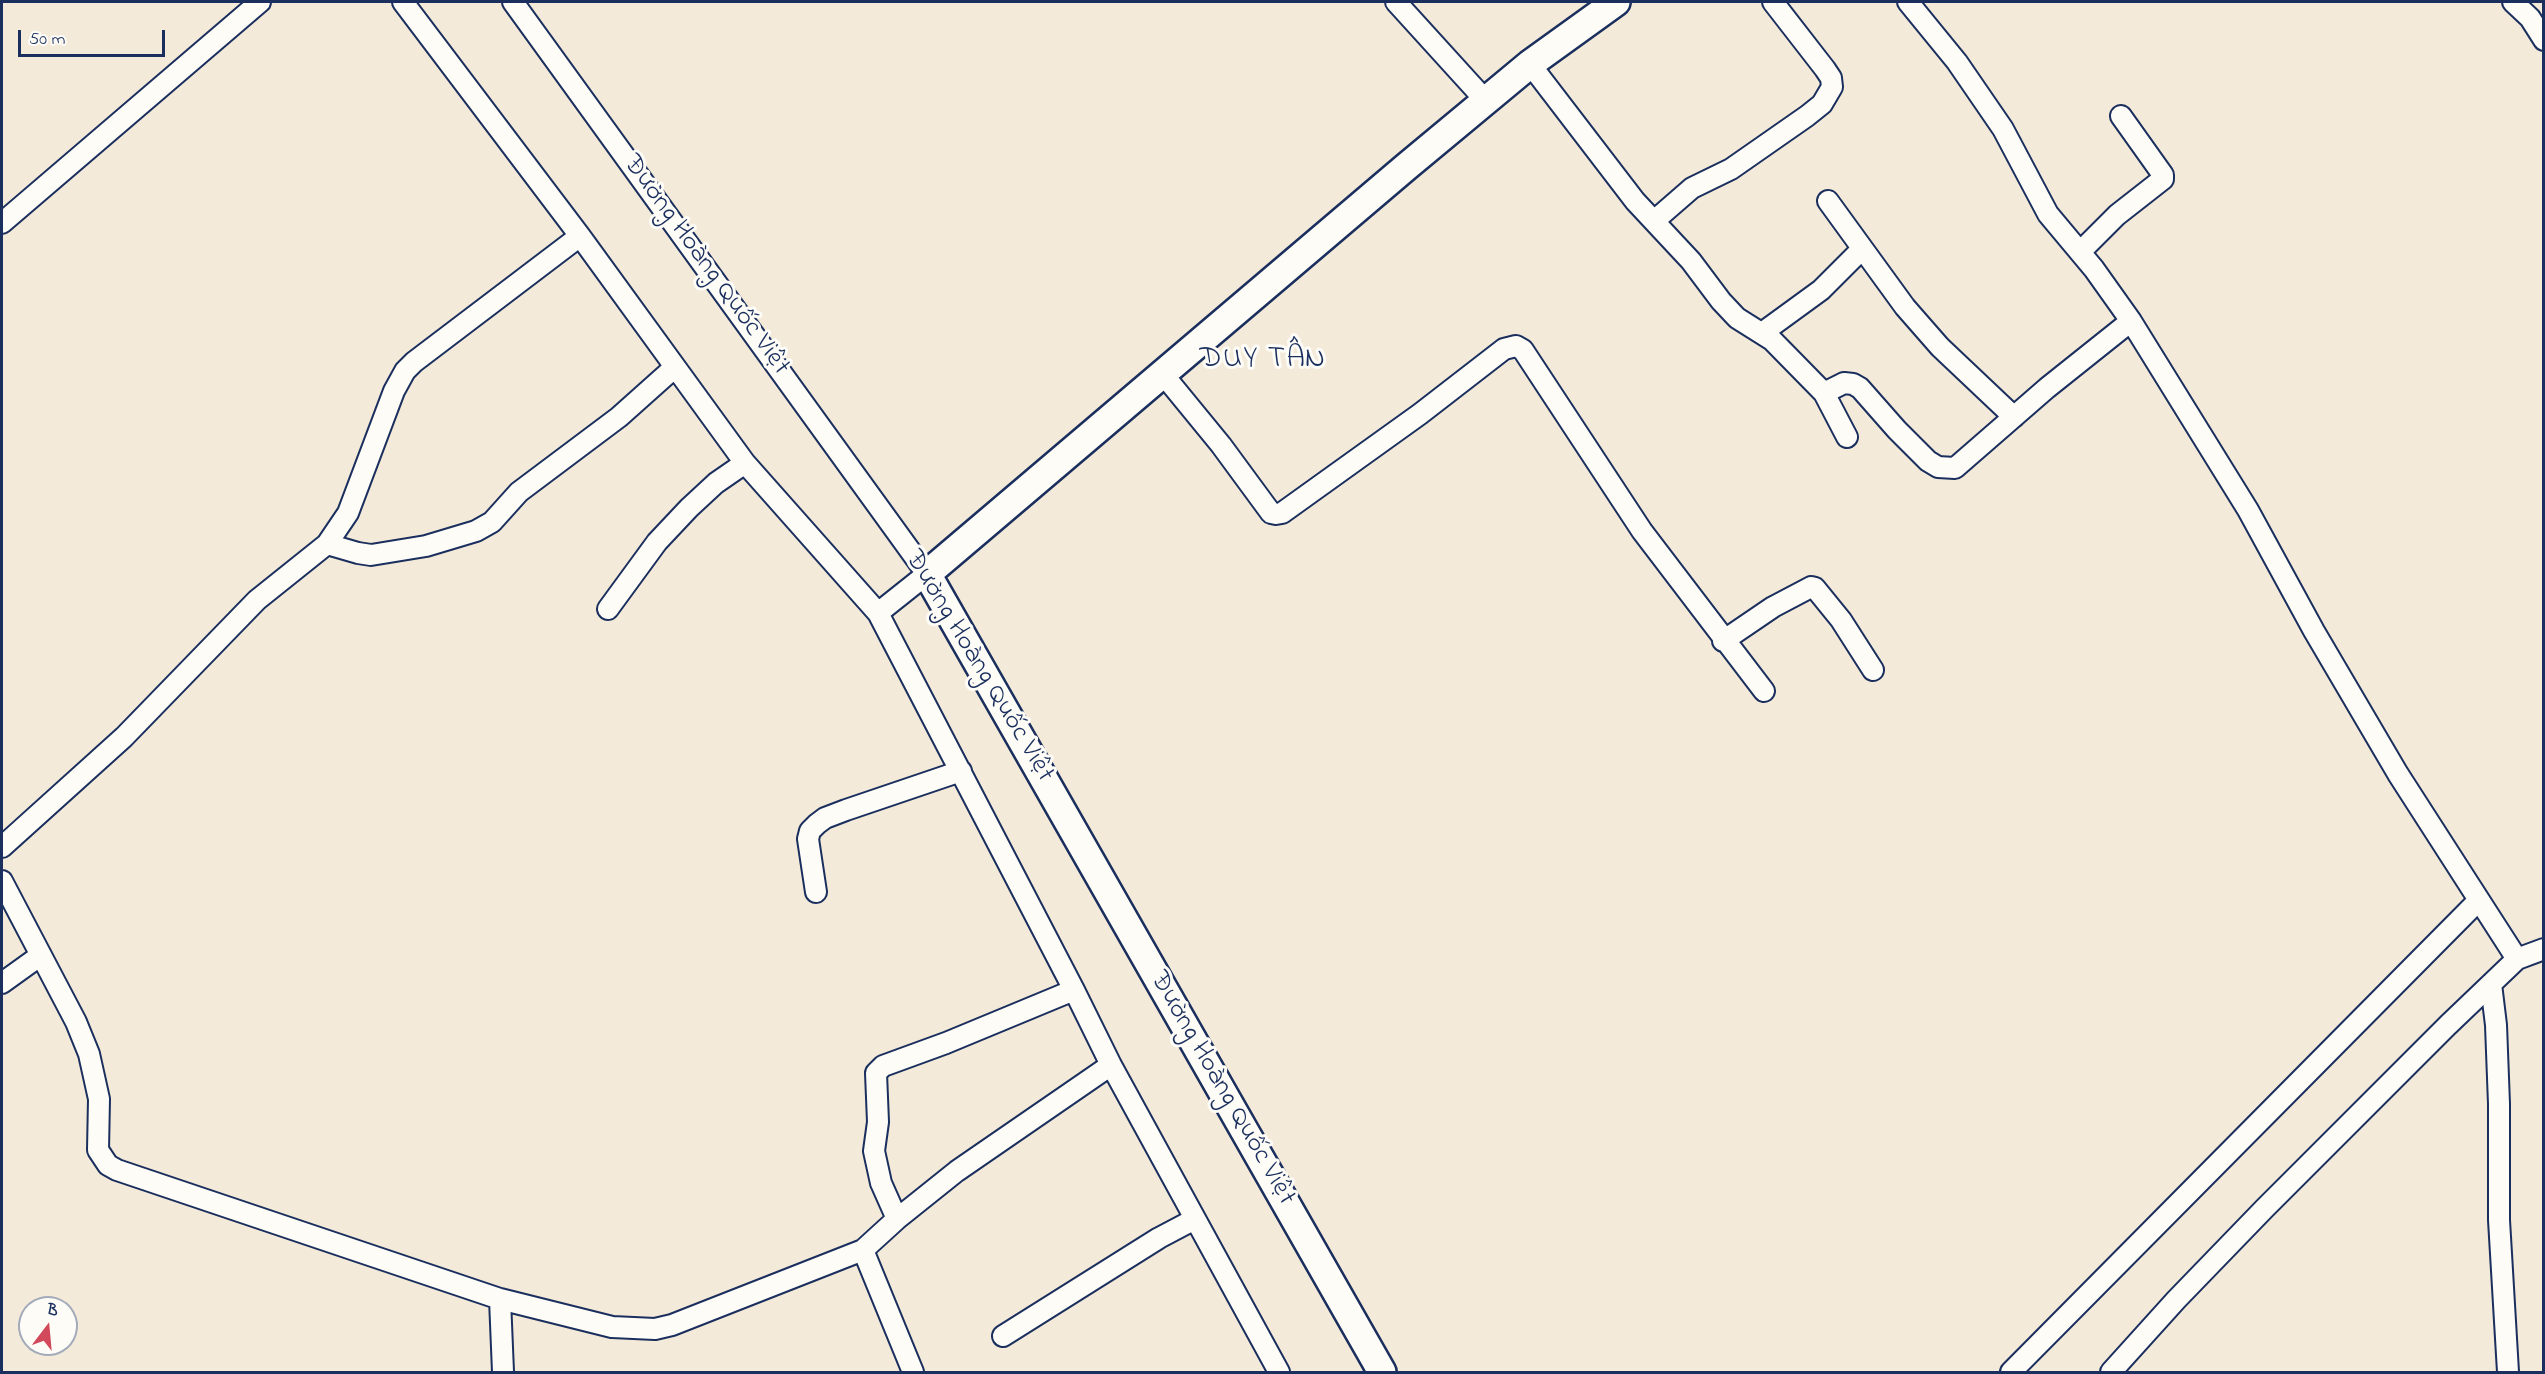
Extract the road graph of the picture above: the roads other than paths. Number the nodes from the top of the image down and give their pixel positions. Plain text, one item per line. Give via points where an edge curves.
1 (261, 2) edge
2 (403, 2) edge
3 (513, 2) edge
4 (1396, 2) edge
5 (1616, 2) edge
6 (1773, 2) edge
7 (1908, 2) edge
8 (2513, 2) edge
9 (2544, 40) edge
10 (1530, 64) junction
11 (1486, 101) junction
12 (2121, 116) dead end
13 (1828, 201) dead end
14 (1654, 221) junction
15 (2, 223) edge
16 (580, 236) junction
17 (1862, 249) junction
18 (2080, 252) junction
19 (2131, 321) junction
20 (1762, 333) junction
21 (675, 367) junction
22 (1162, 373) junction
23 (1824, 393) junction
24 (2014, 417) junction
25 (1847, 437) dead end
26 (745, 463) junction
27 (327, 544) junction
28 (921, 579) junction
29 (884, 608) junction
30 (608, 609) dead end
31 (1723, 640) junction
32 (1873, 670) dead end
33 (1764, 691) dead end
34 (961, 771) junction
35 (2, 847) edge
36 (2, 881) edge
37 (816, 892) dead end
38 (2478, 902) junction
39 (2544, 949) edge
40 (41, 955) junction
41 (2517, 959) junction
42 (2, 983) edge
43 (2491, 984) junction
44 (1074, 990) junction
45 (1111, 1065) junction
46 (897, 1219) junction
47 (1195, 1219) junction
48 (863, 1250) junction
49 (500, 1299) junction
50 (1003, 1336) dead end
51 (502, 1372) edge
52 (913, 1372) edge
53 (1279, 1372) edge
54 (1382, 1372) edge
55 (2011, 1372) edge
56 (2111, 1372) edge
57 (2508, 1372) edge

1 - 15 street
2 - 16 street
3 - 28 street, Đường Hoàng Quốc Việt
4 - 11 street
5 - 10 street
6 - 14 street via 1825,69 1832,87 1822,104 1807,116 1731,169 1692,188
7 - 18 street via 1957,62 2003,129 2037,198
8 - 9 street via 2530,18
10 - 11 street
10 - 14 street
11 - 22 street
12 - 18 street via 2163,179 2117,215
13 - 17 street
14 - 20 street via 1737,318
16 - 21 street
16 - 27 street via 405,371 348,513
17 - 20 street via 1821,290
17 - 24 street via 1940,347
18 - 19 street
19 - 24 street
19 - 38 street via 2248,510 2314,631
20 - 23 street
21 - 26 street
21 - 27 street via 619,417 519,492 492,522 476,531 426,546 371,555
22 - 28 street
22 - 31 street via 1271,513 1276,514 1420,414 1504,349 1516,346 1523,350 1642,531
23 - 24 street via 1844,383 1860,388 1928,461 1947,469 1955,468
23 - 25 street
26 - 29 street
26 - 30 street via 716,483 657,542
27 - 35 street via 257,600 124,737
28 - 29 street
28 - 54 street, Đường Hoàng Quốc Việt
29 - 34 street
31 - 32 street via 1811,587 1841,620
31 - 33 street
34 - 37 street via 846,810 817,824 808,839
34 - 44 street
36 - 40 street
38 - 41 street
38 - 55 street
39 - 41 street
40 - 42 street
40 - 49 street via 89,1054 99,1099 98,1150 108,1165
41 - 43 street
43 - 56 street via 2264,1209
43 - 57 street via 2496,1025 2499,1220
44 - 45 street
44 - 46 street via 883,1066 876,1073 878,1122 874,1151 881,1183
45 - 46 street via 957,1171
45 - 47 street
46 - 48 street
47 - 50 street
47 - 53 street
48 - 49 street via 655,1329 612,1327
48 - 52 street
49 - 51 street

